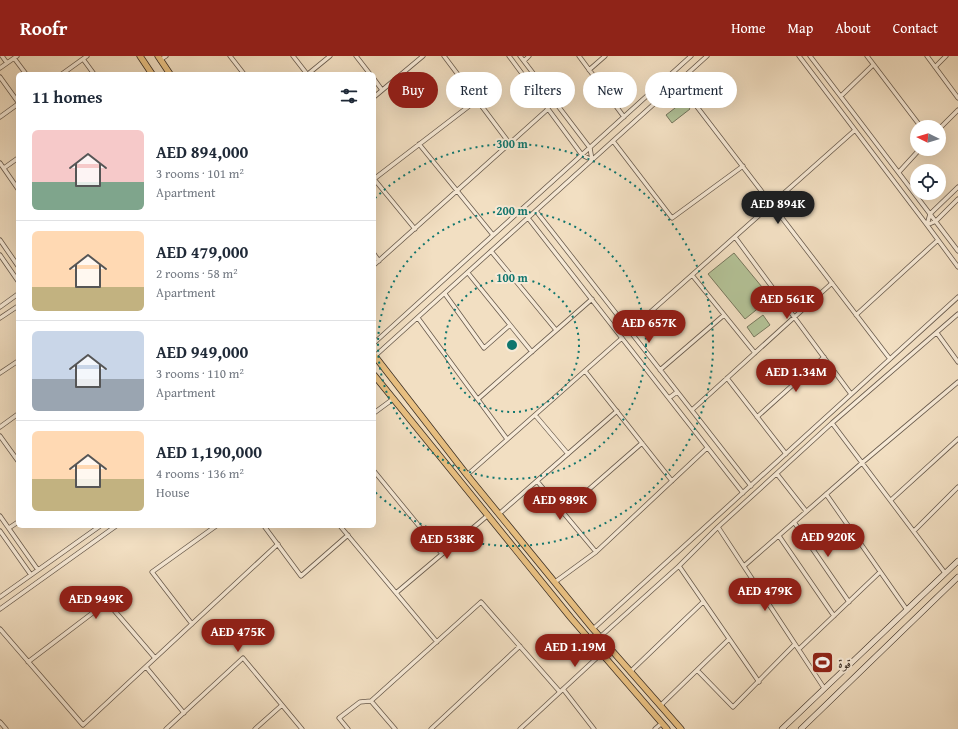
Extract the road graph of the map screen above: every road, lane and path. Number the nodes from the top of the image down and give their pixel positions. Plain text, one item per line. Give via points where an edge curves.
1 (2, 56) edge
2 (87, 56) edge
3 (140, 56) edge
4 (166, 56) edge
5 (230, 56) edge
6 (293, 56) edge
7 (330, 56) edge
8 (356, 56) edge
9 (423, 56) edge
10 (444, 56) edge
11 (509, 56) edge
12 (520, 56) edge
13 (529, 56) edge
14 (579, 56) edge
15 (605, 56) edge
16 (691, 56) edge
17 (707, 56) edge
18 (800, 56) edge
19 (810, 56) edge
20 (867, 56) edge
21 (927, 56) edge
22 (946, 56) edge
23 (16, 57) edge
24 (159, 58) edge
25 (83, 59) junction
26 (524, 61) junction
27 (7, 63) junction
28 (873, 65) junction
29 (935, 67) junction
30 (0, 68) edge
31 (589, 70) junction
32 (25, 72) edge
33 (65, 72) edge
34 (93, 72) edge
35 (151, 72) edge
36 (169, 72) edge
37 (242, 72) edge
38 (305, 72) edge
39 (310, 72) edge
40 (368, 72) edge
41 (456, 72) edge
42 (689, 72) edge
43 (0, 77) edge
44 (376, 82) edge
45 (382, 90) junction
46 (376, 95) edge
47 (841, 96) junction
48 (958, 98) edge
49 (16, 100) edge
50 (16, 105) edge
51 (466, 108) edge
52 (482, 108) edge
53 (649, 108) edge
54 (698, 108) edge
55 (548, 109) junction
56 (958, 110) edge
57 (0, 117) edge
58 (624, 117) junction
59 (916, 120) edge
60 (946, 122) edge
61 (855, 130) junction
62 (613, 141) junction
63 (419, 144) junction
64 (510, 144) junction
65 (590, 148) junction
66 (582, 154) junction
67 (914, 156) edge
68 (16, 159) edge
69 (592, 160) junction
70 (0, 163) edge
71 (743, 166) junction
72 (4, 168) junction
73 (900, 172) junction
74 (376, 177) edge
75 (376, 181) edge
76 (16, 186) edge
77 (958, 187) edge
78 (457, 191) junction
79 (958, 199) edge
80 (772, 204) junction
81 (536, 211) junction
82 (930, 214) junction
83 (528, 218) junction
84 (936, 221) junction
85 (927, 225) junction
86 (415, 229) junction
87 (493, 235) junction
88 (735, 237) junction
89 (0, 240) edge
90 (938, 240) junction
91 (491, 251) junction
92 (958, 251) edge
93 (0, 255) edge
94 (376, 257) edge
95 (379, 261) junction
96 (16, 263) edge
97 (376, 263) edge
98 (958, 267) edge
99 (468, 273) junction
100 (692, 275) junction
101 (16, 278) edge
102 (832, 283) junction
103 (444, 294) junction
104 (16, 295) edge
105 (958, 297) edge
106 (592, 299) junction
107 (0, 307) edge
108 (16, 307) edge
109 (958, 314) edge
110 (724, 315) junction
111 (856, 315) junction
112 (794, 317) junction
113 (0, 318) edge
114 (418, 318) junction
115 (510, 325) junction
116 (556, 330) junction
117 (629, 330) junction
118 (937, 333) junction
119 (622, 338) junction
120 (376, 341) edge
121 (532, 352) junction
122 (754, 353) junction
123 (376, 354) edge
124 (376, 356) edge
125 (824, 357) junction
126 (890, 359) junction
127 (16, 362) edge
128 (958, 362) edge
129 (660, 370) junction
130 (585, 371) junction
131 (0, 374) edge
132 (376, 378) edge
133 (727, 378) junction
134 (958, 382) edge
135 (677, 392) junction
136 (851, 394) junction
137 (669, 398) junction
138 (393, 399) junction
139 (478, 399) junction
140 (692, 410) junction
141 (617, 411) junction
142 (376, 412) edge
143 (16, 415) edge
144 (535, 415) junction
145 (757, 417) junction
146 (832, 423) junction
147 (0, 427) edge
148 (0, 436) edge
149 (507, 439) junction
150 (958, 440) edge
151 (642, 443) junction
152 (707, 448) junction
153 (568, 454) junction
154 (786, 454) junction
155 (16, 458) edge
156 (863, 462) junction
157 (376, 473) edge
158 (777, 474) junction
159 (467, 475) junction
160 (537, 481) junction
161 (672, 481) junction
162 (750, 486) junction
163 (958, 487) edge
164 (743, 493) junction
165 (826, 494) junction
166 (891, 500) junction
167 (563, 512) junction
168 (806, 512) junction
169 (499, 514) junction
170 (0, 516) edge
171 (487, 516) junction
172 (794, 522) junction
173 (16, 523) edge
174 (718, 527) junction
175 (9, 528) junction
176 (97, 528) edge
177 (113, 528) edge
178 (213, 528) edge
179 (266, 528) edge
180 (342, 528) edge
181 (0, 531) edge
182 (914, 531) junction
183 (348, 535) junction
184 (2, 536) edge
185 (779, 536) junction
186 (278, 544) junction
187 (596, 552) junction
188 (442, 554) junction
189 (958, 561) edge
190 (679, 566) junction
191 (744, 566) junction
192 (38, 570) junction
193 (880, 572) junction
194 (945, 573) junction
195 (31, 575) junction
196 (958, 577) edge
197 (556, 582) junction
198 (396, 593) junction
199 (0, 598) edge
200 (703, 602) junction
201 (848, 602) junction
202 (0, 609) edge
203 (907, 610) junction
204 (834, 616) junction
205 (192, 624) junction
206 (0, 629) edge
207 (593, 629) junction
208 (600, 637) junction
209 (728, 640) junction
210 (438, 642) junction
211 (795, 644) junction
212 (520, 646) junction
213 (799, 649) junction
214 (601, 654) junction
215 (155, 658) junction
216 (28, 662) junction
217 (146, 667) junction
218 (697, 670) junction
219 (630, 672) junction
220 (759, 682) junction
221 (824, 688) junction
222 (562, 691) junction
223 (371, 701) junction
224 (282, 705) junction
225 (660, 706) junction
226 (184, 713) junction
227 (0, 722) edge
228 (662, 723) junction
229 (6, 729) edge
230 (166, 729) edge
231 (255, 729) edge
232 (302, 729) edge
233 (348, 729) edge
234 (395, 729) edge
235 (431, 729) edge
236 (520, 729) edge
237 (594, 729) edge
238 (655, 729) edge
239 (667, 729) edge
240 (681, 729) edge
241 (782, 729) edge
242 (801, 729) edge

1 - 27 street
2 - 25 street
3 - 35 main road
4 - 24 street
5 - 37 street
6 - 38 street
7 - 39 street
8 - 40 street
9 - 45 street
10 - 41 street
11 - 55 street
12 - 26 street
13 - 26 street
14 - 31 street
15 - 31 street
16 - 58 street
17 - 42 street
18 - 61 street
19 - 47 street
20 - 28 street
21 - 29 street
22 - 29 street
23 - 27 street
23 - 32 street
24 - 36 main road
25 - 33 street
25 - 34 street
26 - 65 street
27 - 30 street
28 - 47 street
28 - 59 street
29 - 48 street
31 - 58 street
43 - 49 street
44 - 45 street
45 - 46 street
47 - 73 street
50 - 57 street
51 - 63 street
52 - 64 street
53 - 62 street
54 - 71 street
55 - 64 street
55 - 66 street
56 - 60 street
58 - 65 street
61 - 80 street
61 - 85 street
62 - 69 street
62 - 71 street via 672,218
63 - 74 street
63 - 78 street
64 - 78 street
65 - 66 street
65 - 69 street
66 - 69 street
66 - 87 street
67 - 73 street
68 - 72 street
69 - 81 street
70 - 72 street
71 - 80 street
72 - 76 street
73 - 82 street
75 - 86 street
77 - 82 street
78 - 86 street
78 - 87 street
79 - 84 street
80 - 88 street
80 - 102 street
81 - 83 street
81 - 117 street
82 - 84 street
82 - 85 street
83 - 91 street
83 - 106 street
84 - 85 street
84 - 92 street
85 - 90 street
86 - 95 street
87 - 120 street
88 - 100 street
88 - 112 street
89 - 96 street
90 - 98 street
90 - 111 street
91 - 99 street
91 - 116 street
93 - 101 street
94 - 95 street
95 - 97 street
99 - 103 street
99 - 115 street
100 - 110 street
100 - 117 street
102 - 111 street
102 - 112 street
103 - 114 street
103 - 115 street via 484,348
104 - 107 street
105 - 126 street
106 - 116 street
106 - 119 street
108 - 113 street
109 - 118 street
110 - 122 street
110 - 129 street
111 - 126 street
112 - 122 street
112 - 125 street
114 - 123 street
114 - 139 street
115 - 121 street
116 - 121 street
117 - 129 street
118 - 128 street
118 - 146 street
119 - 130 street
119 - 137 street
121 - 139 street
122 - 133 street
124 - 159 main road
125 - 136 street
125 - 145 street
126 - 136 street
127 - 131 street
129 - 135 street
130 - 141 street
130 - 144 street
132 - 138 main road
133 - 140 street
133 - 145 street
134 - 156 street
135 - 137 street
135 - 140 street
136 - 154 street
137 - 152 street
138 - 142 street
138 - 171 main road
139 - 149 street
140 - 162 street
141 - 151 street
141 - 153 street
143 - 147 street
144 - 149 street
144 - 153 street
145 - 154 street
146 - 156 street
146 - 158 street
148 - 155 street
149 - 159 street
150 - 166 street
151 - 161 street
151 - 167 street
152 - 161 street
152 - 164 street
153 - 160 street
154 - 162 street
156 - 165 street
156 - 166 street
157 - 188 street
158 - 168 street
158 - 174 street
159 - 169 main road
160 - 167 street
160 - 169 street
161 - 187 street
162 - 164 street
163 - 182 street
164 - 207 street
165 - 168 street
165 - 193 street
166 - 182 street
167 - 187 street
168 - 172 street
169 - 197 main road
170 - 175 street
171 - 188 street
171 - 214 main road
172 - 185 street
172 - 201 street
173 - 175 street
174 - 190 street
174 - 191 street
175 - 192 street
176 - 192 street
177 - 202 street
178 - 205 street via 152,572
179 - 186 street
180 - 183 street
181 - 184 street
182 - 194 street
183 - 186 street via 301,576
183 - 198 street
184 - 195 street
185 - 191 street
185 - 204 street
186 - 205 street
187 - 197 street
188 - 198 street
189 - 194 main road
190 - 200 street
190 - 208 street
191 - 211 street
192 - 195 street
193 - 201 street
193 - 203 street
194 - 203 main road
195 - 199 street
196 - 242 main road
197 - 207 main road
198 - 210 street
200 - 209 street
200 - 219 street
201 - 204 street
203 - 221 main road
204 - 213 street
205 - 215 street
206 - 216 street
207 - 208 main road
208 - 219 main road
209 - 218 street
209 - 220 street
210 - 212 street via 481,602
210 - 223 street
211 - 213 street
211 - 220 street
212 - 222 street
212 - 235 street
213 - 221 street
214 - 222 street
214 - 228 main road
215 - 216 street via 107,602
215 - 217 street
216 - 217 street via 83,726
217 - 226 street
218 - 220 street via 733,707
218 - 225 street
219 - 225 main road
221 - 241 main road
222 - 236 street
222 - 237 street
223 - 233 street via 360,702 339,718
223 - 234 street
224 - 226 street via 243,658
224 - 231 street
224 - 232 street
225 - 240 main road
226 - 230 street
227 - 229 street
228 - 238 street
228 - 239 main road

